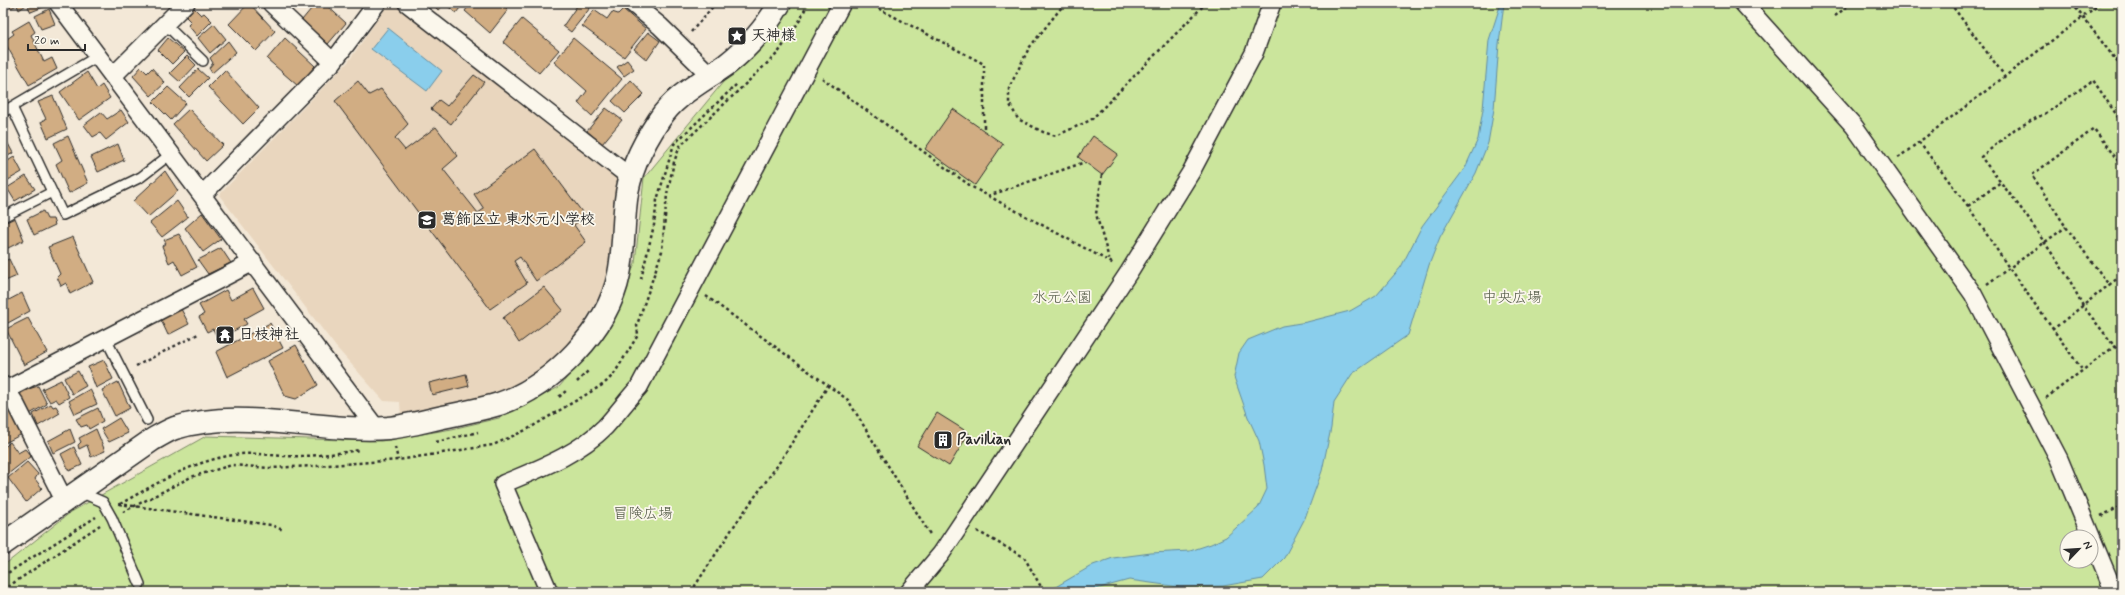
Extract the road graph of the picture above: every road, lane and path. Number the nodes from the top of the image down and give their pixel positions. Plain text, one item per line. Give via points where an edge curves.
1 (58, 3) edge
2 (186, 3) edge
3 (271, 3) edge
4 (377, 3) edge
5 (407, 3) edge
6 (632, 3) edge
7 (716, 3) edge
8 (780, 3) edge
9 (808, 3) edge
10 (842, 3) edge
11 (868, 3) edge
12 (1065, 3) edge
13 (1206, 3) edge
14 (1272, 3) edge
15 (1743, 3) edge
16 (1852, 3) edge
17 (1950, 3) edge
18 (2072, 3) edge
19 (2101, 3) edge
20 (1835, 16) dead end
21 (2083, 17) junction
22 (165, 24) junction
23 (680, 44) junction
24 (98, 56) junction
25 (203, 61) dead end
26 (333, 62) junction
27 (809, 68) junction
28 (2122, 68) edge
29 (710, 75) junction
30 (2004, 75) junction
31 (113, 76) junction
32 (739, 82) dead end
33 (12, 107) junction
34 (3, 112) edge
35 (2122, 123) edge
36 (984, 129) dead end
37 (1918, 142) junction
38 (172, 154) junction
39 (1085, 162) dead end
40 (2122, 166) edge
41 (1884, 168) junction
42 (1102, 175) dead end
43 (630, 177) junction
44 (2000, 182) junction
45 (52, 192) junction
46 (202, 194) junction
47 (988, 196) junction
48 (1968, 206) junction
49 (3, 217) edge
50 (2066, 227) junction
51 (2045, 243) junction
52 (253, 262) junction
53 (1110, 262) junction
54 (2009, 268) junction
55 (1128, 272) junction
56 (2122, 275) edge
57 (640, 281) dead end
58 (2109, 285) junction
59 (693, 286) junction
60 (1973, 294) junction
61 (2083, 306) junction
62 (2052, 330) junction
63 (200, 332) dead end
64 (106, 339) junction
65 (2115, 346) junction
66 (2122, 356) edge
67 (593, 366) dead end
68 (2082, 371) junction
69 (123, 373) junction
70 (828, 386) junction
71 (5, 387) edge
72 (554, 400) dead end
73 (2033, 408) junction
74 (147, 420) dead end
75 (482, 431) dead end
76 (382, 437) junction
77 (430, 442) dead end
78 (397, 445) dead end
79 (364, 450) dead end
80 (72, 496) junction
81 (119, 504) junction
82 (134, 506) junction
83 (2122, 506) edge
84 (108, 510) junction
85 (2091, 521) junction
86 (962, 523) junction
87 (283, 530) dead end
88 (3, 544) edge
89 (941, 554) junction
90 (3, 576) edge
91 (140, 584) dead end
92 (3, 590) edge
93 (548, 592) edge
94 (690, 592) edge
95 (910, 592) edge
96 (1044, 592) edge
97 (2114, 592) edge

1 - 24 street
2 - 22 street
3 - 26 street
4 - 26 street
5 - 43 street
6 - 23 street
7 - 23 path
8 - 29 street via 751,44
9 - 82 path via 778,53 680,146 667,194 662,251 637,325 638,335 614,374 604,384 528,429 493,445 398,460 269,468 232,465 191,477
10 - 27 street
11 - 36 path via 984,64
12 - 13 path via 1029,48 1009,88 1009,103 1018,120 1056,136 1091,120
14 - 55 street via 1254,53 1191,172
15 - 41 street via 1854,126
16 - 20 path
17 - 30 path
18 - 21 path
19 - 21 path
21 - 28 path
21 - 30 path
22 - 25 lane
22 - 31 street
23 - 29 street
24 - 31 street
24 - 33 lane
26 - 46 street
27 - 47 path
27 - 59 street
29 - 43 street via 681,95 660,118
30 - 37 path
31 - 38 street
32 - 57 path via 674,144 657,200 654,225
33 - 34 lane
33 - 45 lane
35 - 44 path via 2093,80 2048,112 2015,129 1981,157
37 - 41 path
37 - 48 path
38 - 45 lane via 141,177 63,215
38 - 46 street
39 - 47 path
40 - 50 path via 2094,129 2032,175
41 - 60 street
42 - 53 path via 1096,214
43 - 76 street via 619,276 611,299 597,323 566,362 539,385 499,403 401,427
44 - 48 path
44 - 51 path
45 - 49 lane
46 - 52 street
47 - 53 path
48 - 54 path
50 - 51 path
50 - 58 path
51 - 54 path
51 - 61 path via 2068,276
52 - 64 street
52 - 76 street
53 - 55 path
54 - 60 path
54 - 62 path
55 - 86 street
56 - 58 path
58 - 61 path
59 - 70 path
59 - 93 street via 639,387 605,427 586,443 558,460 503,484
60 - 73 street
61 - 62 path
61 - 65 path
62 - 68 path
63 - 69 path
64 - 69 lane
64 - 71 street
65 - 66 path
65 - 68 path
67 - 72 path
68 - 73 path
69 - 74 lane
70 - 89 path via 848,400
70 - 94 path via 777,466
71 - 80 street
73 - 85 street
75 - 77 path
76 - 78 path
76 - 80 street via 340,429 248,420 203,422 174,428 152,440
79 - 81 path via 331,455 234,455 189,467
80 - 84 lane
80 - 88 street
81 - 82 path
81 - 84 path
81 - 84 path
82 - 84 path
82 - 87 path via 271,525
83 - 85 path
84 - 90 path
84 - 91 lane
84 - 92 path via 76,540
85 - 97 street
86 - 89 street
86 - 96 path via 1024,557
89 - 95 street

